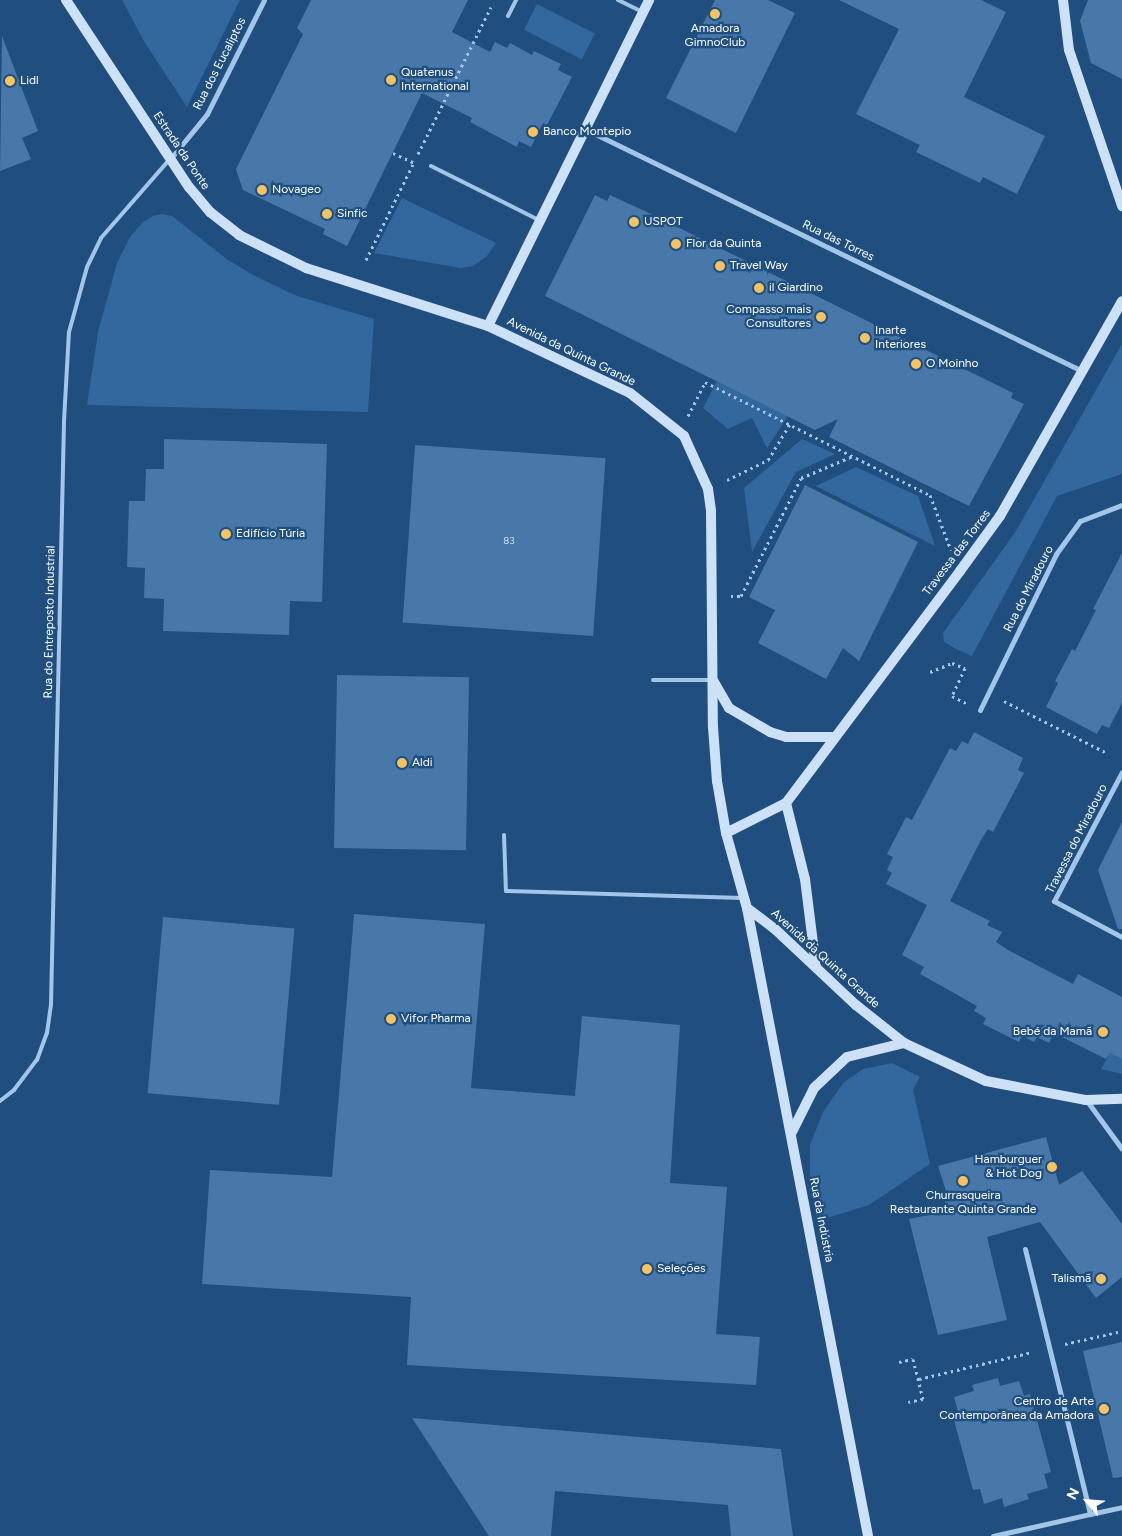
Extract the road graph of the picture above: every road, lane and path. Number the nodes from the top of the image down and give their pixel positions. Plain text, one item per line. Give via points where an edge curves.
1 (66, 0) edge
2 (264, 0) edge
3 (495, 0) edge
4 (516, 0) edge
5 (618, 0) edge
6 (649, 0) edge
7 (1063, 0) edge
8 (643, 12) junction
9 (508, 16) dead end
10 (585, 129) junction
11 (393, 153) dead end
12 (170, 158) junction
13 (414, 163) junction
14 (431, 166) dead end
15 (1122, 206) edge
16 (540, 221) junction
17 (366, 260) dead end
18 (1122, 301) edge
19 (488, 326) junction
20 (1082, 372) junction
21 (790, 424) junction
22 (680, 432) junction
23 (854, 456) junction
24 (708, 489) junction
25 (1122, 505) edge
26 (946, 540) dead end
27 (714, 596) junction
28 (930, 672) dead end
29 (653, 680) dead end
30 (713, 680) junction
31 (988, 693) junction
32 (980, 710) joint
33 (834, 737) junction
34 (1105, 752) dead end
35 (1122, 772) edge
36 (786, 803) junction
37 (726, 833) junction
38 (504, 835) dead end
39 (746, 903) junction
40 (1122, 937) edge
41 (816, 967) junction
42 (904, 1042) junction
43 (1122, 1099) edge
44 (1086, 1100) junction
45 (0, 1101) edge
46 (792, 1132) junction
47 (1122, 1148) edge
48 (1026, 1250) dead end
49 (1122, 1331) edge
50 (1049, 1348) junction
51 (899, 1362) dead end
52 (919, 1379) junction
53 (908, 1402) dead end
54 (1122, 1507) edge
55 (1090, 1514) junction
56 (868, 1536) edge
57 (993, 1536) edge

1 - 12 street, Estrada da Ponte
2 - 12 street, Rua dos Eucaliptos via 207,114
3 - 13 path
4 - 9 lane
5 - 8 lane
6 - 8 street, Avenida da Quinta Grande
7 - 15 street via 1069,50
8 - 10 street, Avenida da Quinta Grande
10 - 16 street, Avenida da Quinta Grande
10 - 20 street, Rua das Torres
11 - 13 path
12 - 19 street, Estrada da Ponte via 210,212 265,249 306,268
12 - 45 lane, Rua do Entreposto Industrial via 101,238 87,267 69,332 63,428 51,1004 47,1033 37,1060 14,1090
13 - 17 path
14 - 16 lane
16 - 19 street, Avenida da Quinta Grande
18 - 20 street, Travessa das Torres
19 - 22 street, Avenida da Quinta Grande via 630,393
20 - 33 street, Travessa das Torres via 1000,516
21 - 22 path via 705,382
21 - 23 path
21 - 24 path via 768,460
22 - 24 street, Avenida da Quinta Grande
23 - 26 path via 930,495
23 - 27 path via 801,478 741,596
24 - 27 street, Avenida da Quinta Grande
25 - 31 street, Rua do Miradouro via 1080,521 1075,527 1056,554
27 - 30 street, Avenida da Quinta Grande
28 - 32 path via 952,663 965,668 952,696
29 - 30 lane
30 - 33 street via 729,708 770,732 786,737
30 - 37 street, Avenida da Quinta Grande via 717,781
31 - 32 street, Rua do Miradouro
31 - 34 path
33 - 36 street, Travessa das Torres
35 - 40 street, Travessa do Miradouro via 1054,901
36 - 37 street, Travessa das Torres
36 - 41 street via 805,879
37 - 39 street, Avenida da Quinta Grande
38 - 39 lane via 506,891
39 - 41 street, Avenida da Quinta Grande
39 - 46 street, Rua da Indústria
41 - 42 street, Avenida da Quinta Grande
42 - 44 street, Avenida da Quinta Grande via 986,1081
42 - 46 street via 847,1057 814,1088
43 - 44 street, Avenida da Quinta Grande
44 - 47 street
46 - 56 street, Rua da Indústria
48 - 50 street
49 - 50 path
50 - 52 path
50 - 55 street
51 - 52 path via 913,1359
52 - 53 path via 923,1399
54 - 55 street
55 - 57 street

